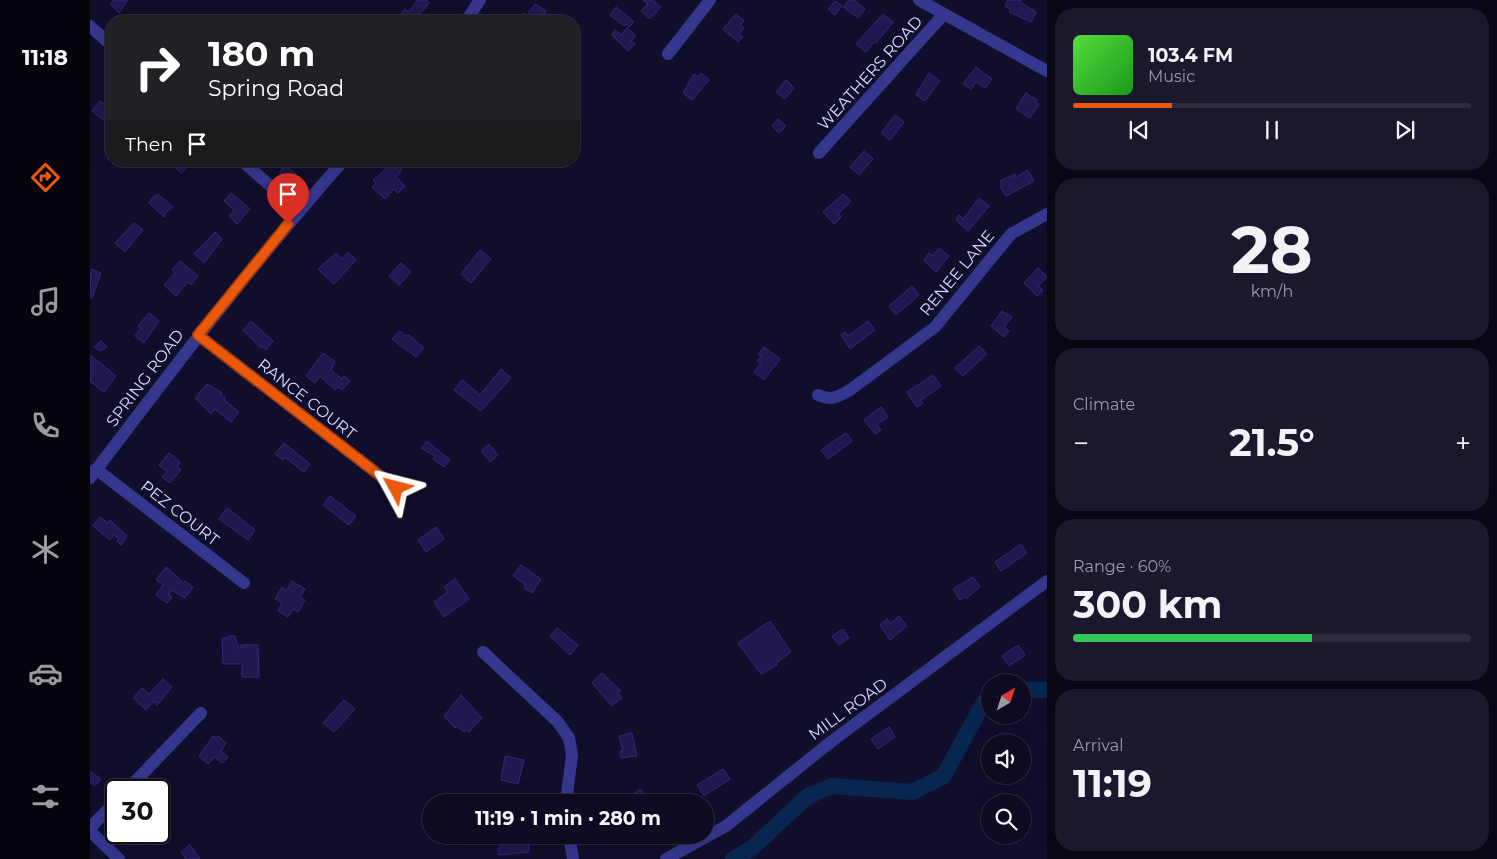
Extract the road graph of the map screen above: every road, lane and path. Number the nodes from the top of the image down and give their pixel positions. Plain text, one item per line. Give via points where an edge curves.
1 (480, 0) edge
2 (710, 0) edge
3 (919, 0) edge
4 (944, 14) junction
5 (470, 15) edge
6 (90, 26) edge
7 (105, 40) edge
8 (668, 54) dead end
9 (1047, 71) edge
10 (819, 153) dead end
11 (249, 167) edge
12 (338, 167) edge
13 (299, 211) junction
14 (1047, 214) edge
15 (198, 335) junction
16 (818, 396) dead end
17 (93, 474) edge
18 (396, 488) dead end
19 (1047, 581) edge
20 (244, 583) dead end
21 (483, 652) dead end
22 (201, 713) dead end
23 (138, 779) edge
24 (567, 794) edge
25 (105, 813) edge
26 (90, 830) edge
27 (570, 844) edge
28 (119, 859) edge
29 (573, 859) edge
30 (666, 859) edge

1 - 5 street
2 - 8 street
3 - 4 street
4 - 9 street
4 - 10 street, WEATHERS ROAD
6 - 7 street
11 - 13 street
12 - 13 street, SPRING ROAD
13 - 15 street, SPRING ROAD
14 - 16 street, RENEE LANE via 1011,234 935,326 836,398
15 - 17 street, SPRING ROAD
15 - 18 street, RANCE COURT
17 - 20 street, PEZ COURT
19 - 30 street, MILL ROAD via 818,751 726,826
21 - 24 street via 558,722 569,738 572,755
22 - 23 street
25 - 26 street
26 - 28 street
27 - 29 street

